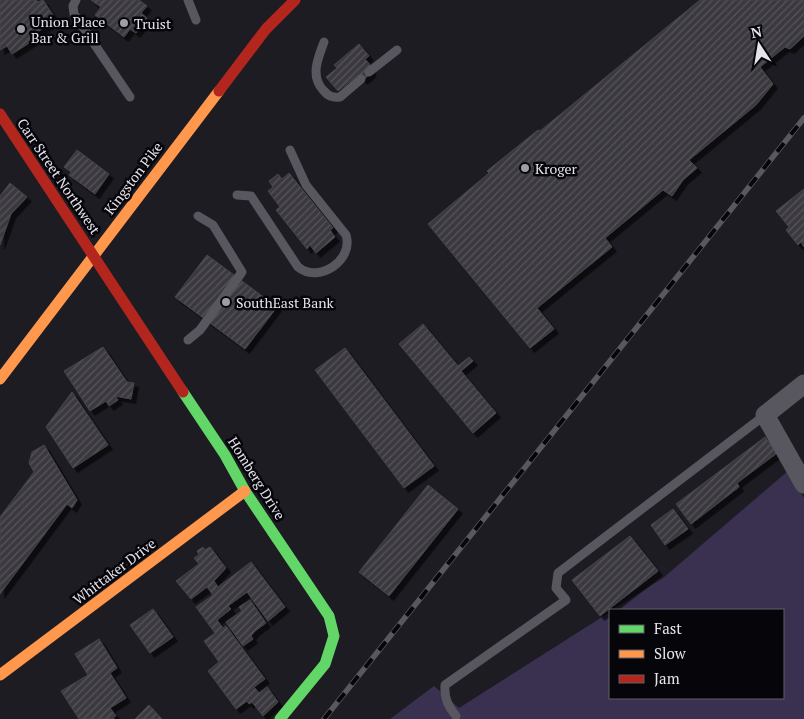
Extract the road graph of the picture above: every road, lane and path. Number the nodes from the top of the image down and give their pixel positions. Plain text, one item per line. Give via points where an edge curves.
1 (76, 0) edge
2 (188, 0) edge
3 (295, 0) edge
4 (196, 20) dead end
5 (324, 42) dead end
6 (396, 50) dead end
7 (369, 72) dead end
8 (361, 79) dead end
9 (130, 97) dead end
10 (0, 114) edge
11 (290, 150) dead end
12 (237, 195) dead end
13 (198, 216) dead end
14 (93, 255) junction
15 (188, 340) dead end
16 (0, 379) edge
17 (804, 384) edge
18 (764, 415) junction
19 (804, 484) edge
20 (245, 491) junction
21 (0, 675) edge
22 (456, 716) dead end
23 (280, 719) edge

1 - 9 lane via 74,14
2 - 4 lane
3 - 14 street, Kingston Pike via 266,29
5 - 8 lane via 315,73 321,89 328,95 340,97
6 - 7 lane
10 - 14 street, Carr Street Northwest
11 - 12 lane via 306,185 346,235 346,252 340,260 320,273 304,272 251,196
13 - 15 lane via 213,225 242,272 200,330
14 - 16 street, Kingston Pike
14 - 20 street, Homberg Drive via 225,455
17 - 18 street
18 - 19 street
18 - 22 lane via 558,573 556,588 566,600 445,685 444,695
20 - 21 street, Whittaker Drive
20 - 23 street, Homberg Drive via 329,616 334,636 325,664

